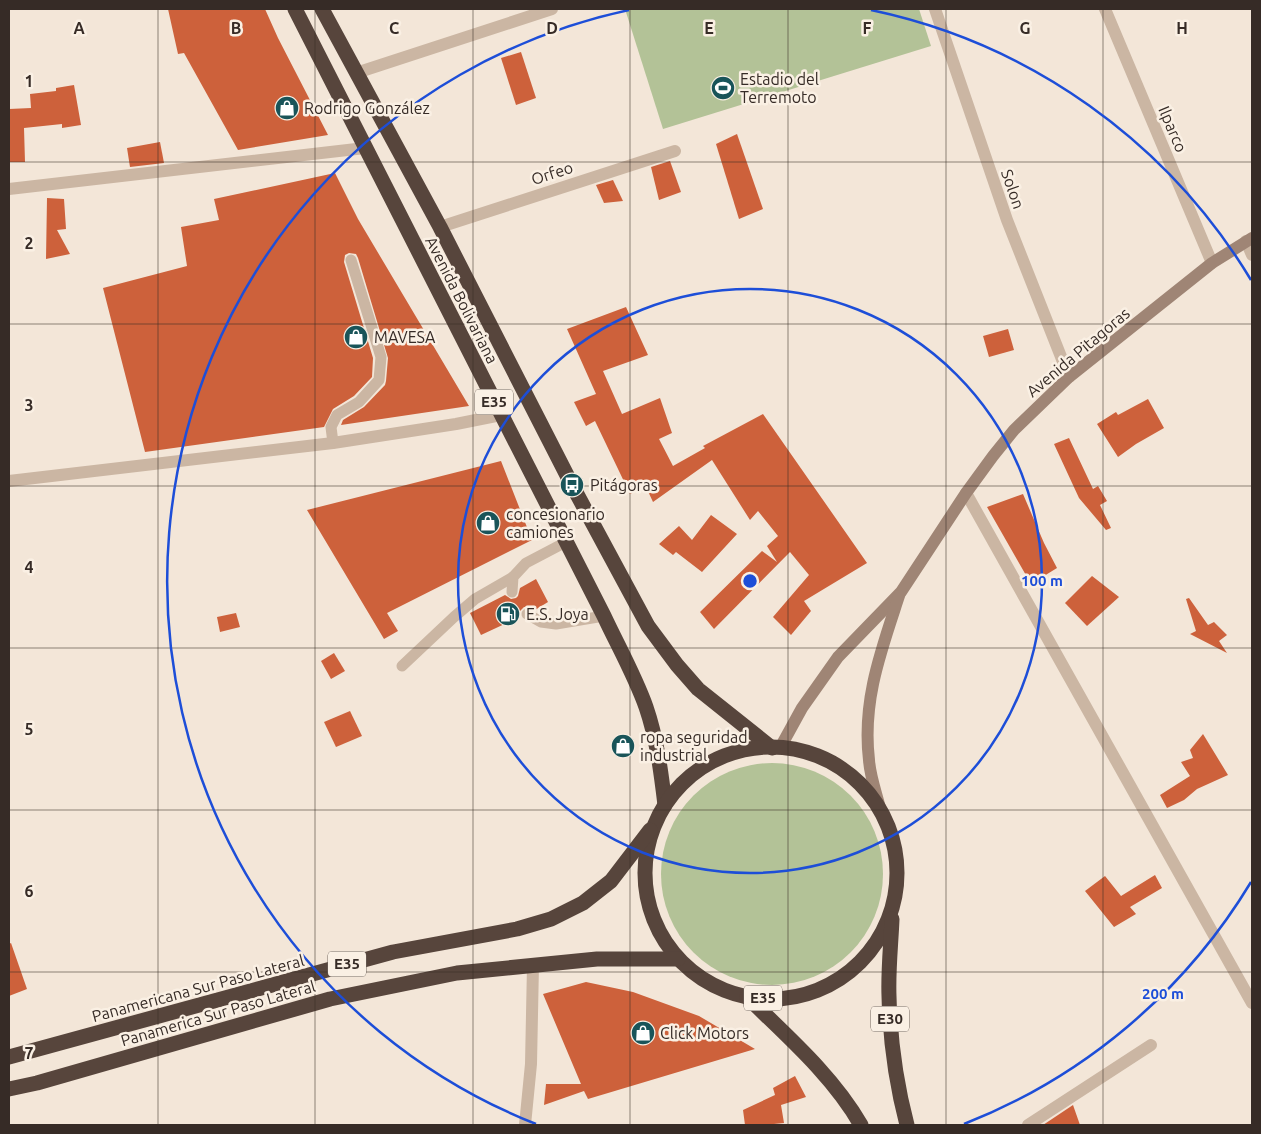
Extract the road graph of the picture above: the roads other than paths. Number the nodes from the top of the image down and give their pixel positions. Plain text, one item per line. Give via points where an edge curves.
1 (295, 9) edge
2 (322, 9) edge
3 (552, 9) edge
4 (935, 9) edge
5 (1105, 9) edge
6 (356, 73) junction
7 (365, 148) junction
8 (675, 151) dead end
9 (9, 189) edge
10 (440, 227) junction
11 (1249, 239) edge
12 (1252, 255) edge
13 (351, 260) dead end
14 (1212, 263) junction
15 (1069, 376) junction
16 (501, 415) junction
17 (333, 443) junction
18 (9, 481) edge
19 (966, 493) junction
20 (566, 542) junction
21 (513, 577) junction
22 (512, 592) dead end
23 (901, 592) junction
24 (527, 614) dead end
25 (604, 616) junction
26 (402, 666) dead end
27 (776, 748) junction
28 (665, 805) junction
29 (880, 808) junction
30 (654, 825) junction
31 (892, 912) junction
32 (678, 958) junction
33 (532, 965) junction
34 (747, 997) junction
35 (1252, 1003) edge
36 (1151, 1045) dead end
37 (9, 1057) edge
38 (9, 1089) edge
39 (525, 1125) edge
40 (861, 1125) edge
41 (907, 1125) edge
42 (1028, 1125) edge

1 - 7 highway, Avenida Bolivariana / E35
2 - 6 highway, Avenida Bolivariana / E35
3 - 6 street
4 - 15 street, Solon via 1007,220
5 - 14 street, Ilparco
6 - 10 highway, Avenida Bolivariana / E35
7 - 9 street
7 - 16 highway, Avenida Bolivariana / E35
8 - 10 street, Orfeo
10 - 27 highway, Avenida Bolivariana / E35 via 648,626 698,689
11 - 12 street
11 - 14 main road, Avenida Pitagoras
13 - 17 lane via 381,357 379,380 359,402 337,415 331,427
14 - 15 main road, Avenida Pitagoras
15 - 19 main road, Avenida Pitagoras via 1014,430
16 - 17 street
16 - 20 highway, Avenida Bolivariana / E35
17 - 18 street
19 - 23 main road, Avenida Pitagoras
19 - 35 street
20 - 21 lane via 526,562
20 - 25 highway, Avenida Bolivariana / E35
21 - 22 lane
21 - 26 lane via 475,599
23 - 27 main road, Avenida Pitagoras via 838,657
23 - 29 main road, Avenida Pitagoras via 869,702 869,760
24 - 25 lane via 541,622 556,624
25 - 28 highway, Avenida Bolivariana / E35 via 645,705 658,754
27 - 28 highway, E35 via 747,750 716,760 688,778
27 - 29 highway, E35 via 810,753 837,766 861,784
28 - 30 highway, E35
29 - 31 highway, E35 via 897,858 898,885
30 - 32 highway, E35 via 645,859 647,895 658,929
30 - 37 highway, Panamericana Sur Paso Lateral / E35 via 610,881 583,903 551,919 517,929 393,952
31 - 34 highway, E35 via 876,944 851,972 820,990 784,999
31 - 41 highway, E30 via 889,1002 898,1091
32 - 33 highway, Panamerica Sur Paso Lateral / E35 via 597,959
32 - 34 highway, E35 via 698,976 721,989
33 - 38 highway, Panamerica Sur Paso Lateral / E35 via 457,973 330,999
33 - 39 street via 531,1064
34 - 40 highway via 828,1079
36 - 42 street

